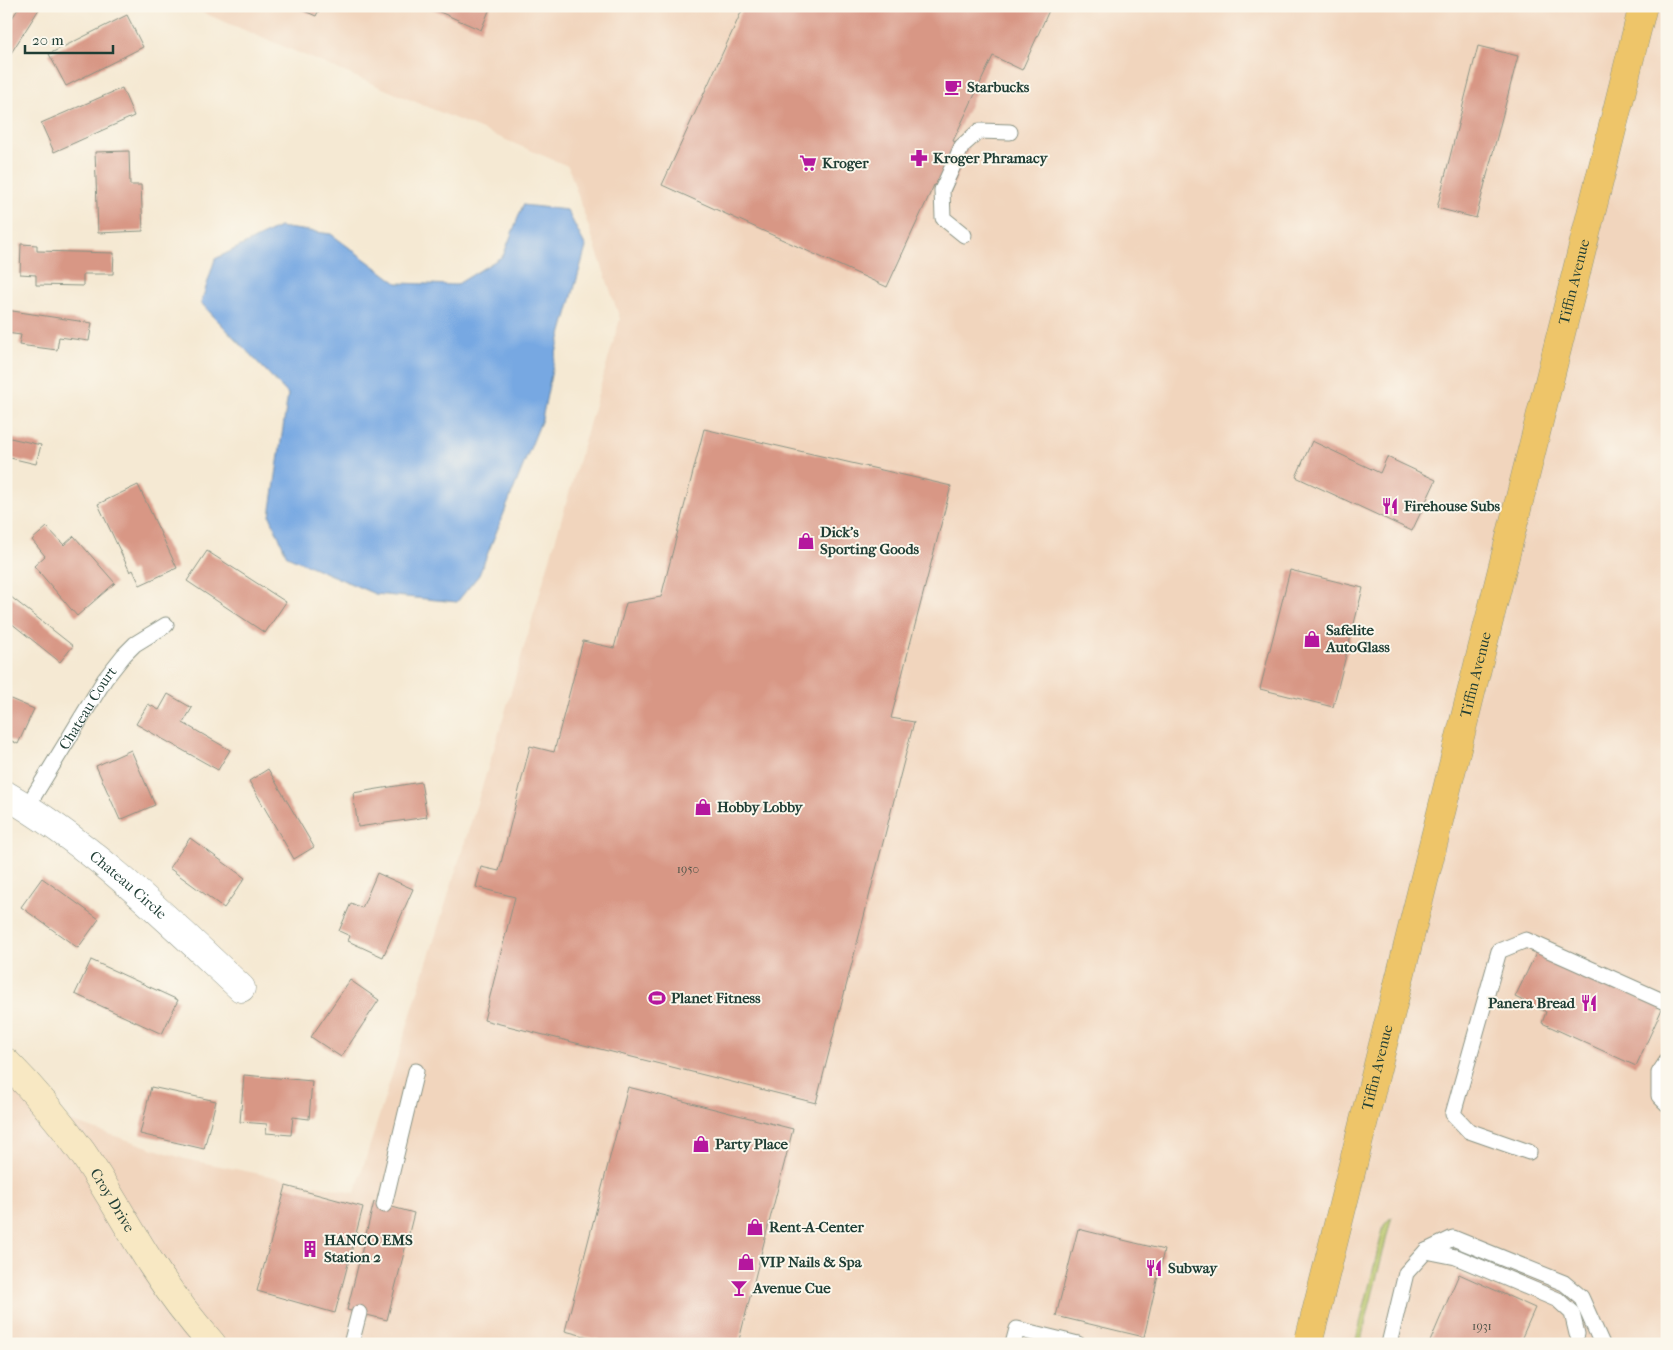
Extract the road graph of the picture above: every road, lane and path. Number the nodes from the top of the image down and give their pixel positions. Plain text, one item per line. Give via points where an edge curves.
1 (1643, 6) edge
2 (1010, 132) dead end
3 (964, 235) dead end
4 (166, 625) dead end
5 (17, 801) edge
6 (241, 988) dead end
7 (1667, 1003) edge
8 (1667, 1061) edge
9 (6, 1062) edge
10 (416, 1071) dead end
11 (1667, 1104) edge
12 (1529, 1152) dead end
13 (384, 1205) dead end
14 (1426, 1251) junction
15 (359, 1313) dead end
16 (1577, 1334) dead end
17 (212, 1344) edge
18 (351, 1344) edge
19 (1013, 1344) edge
20 (1078, 1344) edge
21 (1308, 1344) edge
22 (1389, 1344) edge
23 (1602, 1344) edge

1 - 21 highway, Tiffin Avenue
2 - 3 lane via 978,131 962,146 942,190 943,218
4 - 5 lane, Chateau Court via 135,644 124,655
5 - 6 street, Chateau Circle via 98,858
7 - 12 lane via 1526,940 1499,951 1453,1114 1469,1131
8 - 11 lane via 1659,1073 1659,1096
9 - 17 street, Croy Drive via 78,1146 152,1266
10 - 13 lane
14 - 16 lane via 1456,1257 1558,1300 1572,1313
14 - 22 lane via 1406,1273
14 - 23 lane via 1453,1238 1564,1283 1581,1297
15 - 18 lane
19 - 20 lane via 1017,1329

